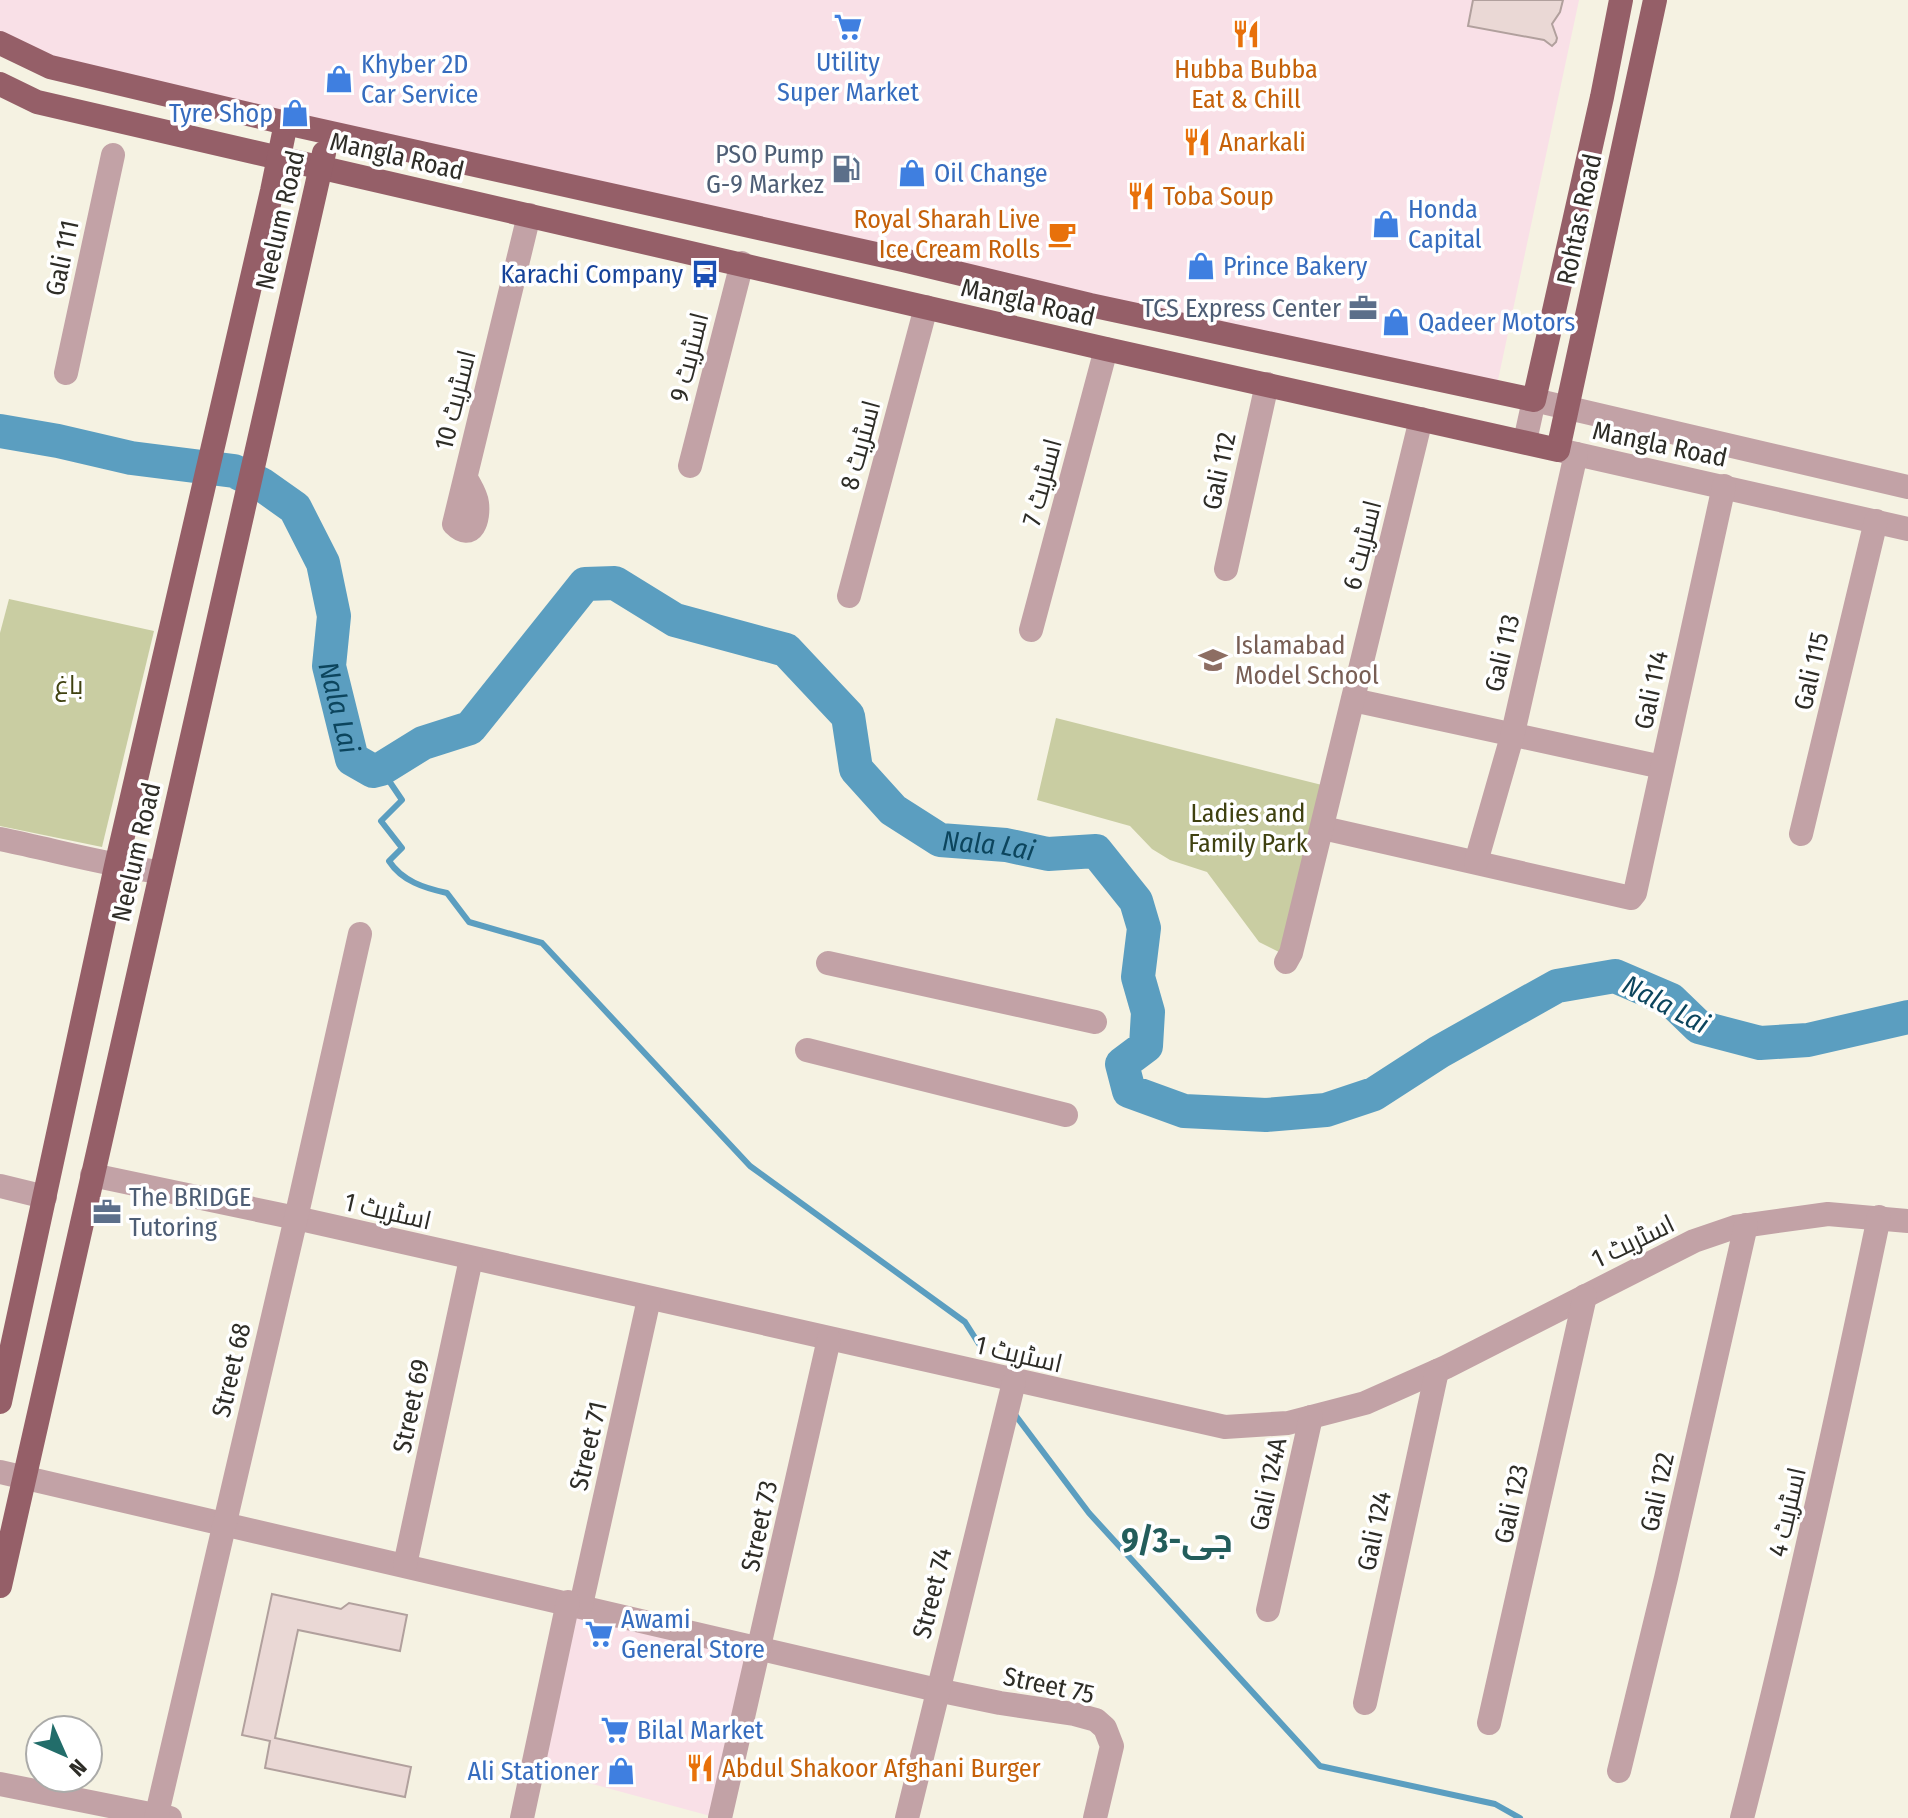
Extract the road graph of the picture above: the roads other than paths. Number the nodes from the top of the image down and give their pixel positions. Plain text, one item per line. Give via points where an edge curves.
1 (1621, 0) edge
2 (1655, 0) edge
3 (0, 43) edge
4 (0, 84) edge
5 (286, 123) junction
6 (330, 132) junction
7 (113, 155) dead end
8 (277, 158) junction
9 (320, 166) junction
10 (529, 215) junction
11 (742, 263) junction
12 (926, 307) junction
13 (1106, 349) junction
14 (66, 373) dead end
15 (1267, 384) junction
16 (1534, 400) junction
17 (1568, 408) junction
18 (1421, 419) junction
19 (1525, 441) junction
20 (1567, 452) junction
21 (690, 466) dead end
22 (466, 478) dead end
23 (1724, 486) junction
24 (1908, 487) edge
25 (1876, 521) junction
26 (1908, 529) edge
27 (1226, 569) dead end
28 (849, 596) dead end
29 (1031, 630) dead end
30 (1353, 700) junction
31 (1513, 733) junction
32 (1662, 767) junction
33 (1323, 828) junction
34 (1801, 834) dead end
35 (0, 839) edge
36 (1476, 862) junction
37 (116, 866) junction
38 (160, 872) junction
39 (360, 934) dead end
40 (1286, 962) dead end
41 (828, 963) dead end
42 (1095, 1022) dead end
43 (807, 1050) dead end
44 (1066, 1115) dead end
45 (92, 1175) junction
46 (0, 1186) edge
47 (45, 1197) junction
48 (1879, 1217) junction
49 (296, 1218) junction
50 (1908, 1221) edge
51 (1746, 1225) junction
52 (471, 1259) junction
53 (1585, 1296) junction
54 (649, 1299) junction
55 (829, 1339) junction
56 (1437, 1371) junction
57 (1014, 1382) junction
58 (0, 1402) edge
59 (1311, 1417) junction
60 (0, 1472) edge
61 (25, 1477) junction
62 (223, 1525) junction
63 (405, 1565) junction
64 (0, 1586) edge
65 (574, 1604) junction
66 (1268, 1610) dead end
67 (760, 1649) junction
68 (937, 1690) junction
69 (1365, 1703) dead end
70 (1489, 1723) dead end
71 (1619, 1771) dead end
72 (0, 1784) edge
73 (161, 1817) edge
74 (522, 1818) edge
75 (720, 1818) edge
76 (907, 1818) edge
77 (1095, 1818) edge
78 (1742, 1818) edge

1 - 16 main road, Rohtas Road
2 - 17 main road, Rohtas Road
3 - 5 main road, Mangla Road via 50,67
4 - 8 main road, Mangla Road via 37,102
5 - 6 main road, Mangla Road
5 - 8 main road, Neelum Road
6 - 9 main road, Neelum Road
6 - 16 main road, Mangla Road
7 - 14 street, Gali 111
8 - 9 main road, Mangla Road
8 - 37 main road, Neelum Road
9 - 10 main road, Mangla Road
9 - 38 main road, Neelum Road
10 - 11 main road, Mangla Road
10 - 22 street, اسٹریٹ 10 via 454,524 467,531 478,519
11 - 12 main road, Mangla Road
11 - 21 street, اسٹریٹ 9
12 - 13 main road, Mangla Road
12 - 28 street, اسٹریٹ 8
13 - 15 main road, Mangla Road
13 - 29 street, اسٹریٹ 7
15 - 18 main road, Mangla Road
15 - 27 street, Gali 112
16 - 17 street, Mangla Road
16 - 19 street
17 - 20 main road, Rohtas Road
17 - 24 street, Mangla Road
18 - 19 main road, Mangla Road
18 - 30 street, اسٹریٹ 6
19 - 20 main road, Mangla Road
20 - 23 street, Mangla Road
20 - 31 street, Gali 113
23 - 25 street, Mangla Road
23 - 32 street, Gali 114
25 - 26 street, Mangla Road
25 - 34 street, Gali 115
30 - 31 street
30 - 33 street, اسٹریٹ 6
31 - 32 street
31 - 36 street, Gali 113
32 - 36 street, Gali 114 via 1631,898
33 - 36 street
33 - 40 street, اسٹریٹ 6
35 - 37 street
37 - 38 street
37 - 47 main road, Neelum Road
38 - 45 main road, Neelum Road
39 - 49 street, Street 68
41 - 42 street
43 - 44 street
45 - 49 street, اسٹریٹ 1
45 - 61 main road, Neelum Road
46 - 47 street
47 - 58 main road, Neelum Road
48 - 50 street, اسٹریٹ 1
48 - 51 street, اسٹریٹ 1 via 1828,1214
48 - 78 street, اسٹریٹ 4 via 1818,1504
49 - 52 street, اسٹریٹ 1
49 - 62 street, Street 68
51 - 53 street, اسٹریٹ 1 via 1694,1241
51 - 71 street, Gali 122
52 - 54 street, اسٹریٹ 1
52 - 63 street, Street 69
53 - 56 street, اسٹریٹ 1
53 - 70 street, Gali 123
54 - 55 street, اسٹریٹ 1
54 - 65 street, Street 71
55 - 57 street, اسٹریٹ 1
55 - 67 street, Street 73
56 - 59 street, اسٹریٹ 1 via 1365,1403
56 - 69 street, Gali 124
57 - 59 street, اسٹریٹ 1 via 1225,1427
57 - 68 street, Street 74
59 - 66 street, Gali 124A
60 - 61 street, Street 75
61 - 62 street, Street 75
61 - 64 main road, Neelum Road
62 - 63 street, Street 75
62 - 73 street, Street 68
63 - 65 street, Street 75
65 - 67 street, Street 75
65 - 74 street, Street 71
67 - 68 street, Street 75
67 - 75 street, Street 73
68 - 76 street, Street 74
68 - 77 street, Street 75 via 1096,1720 1112,1746
72 - 73 street

